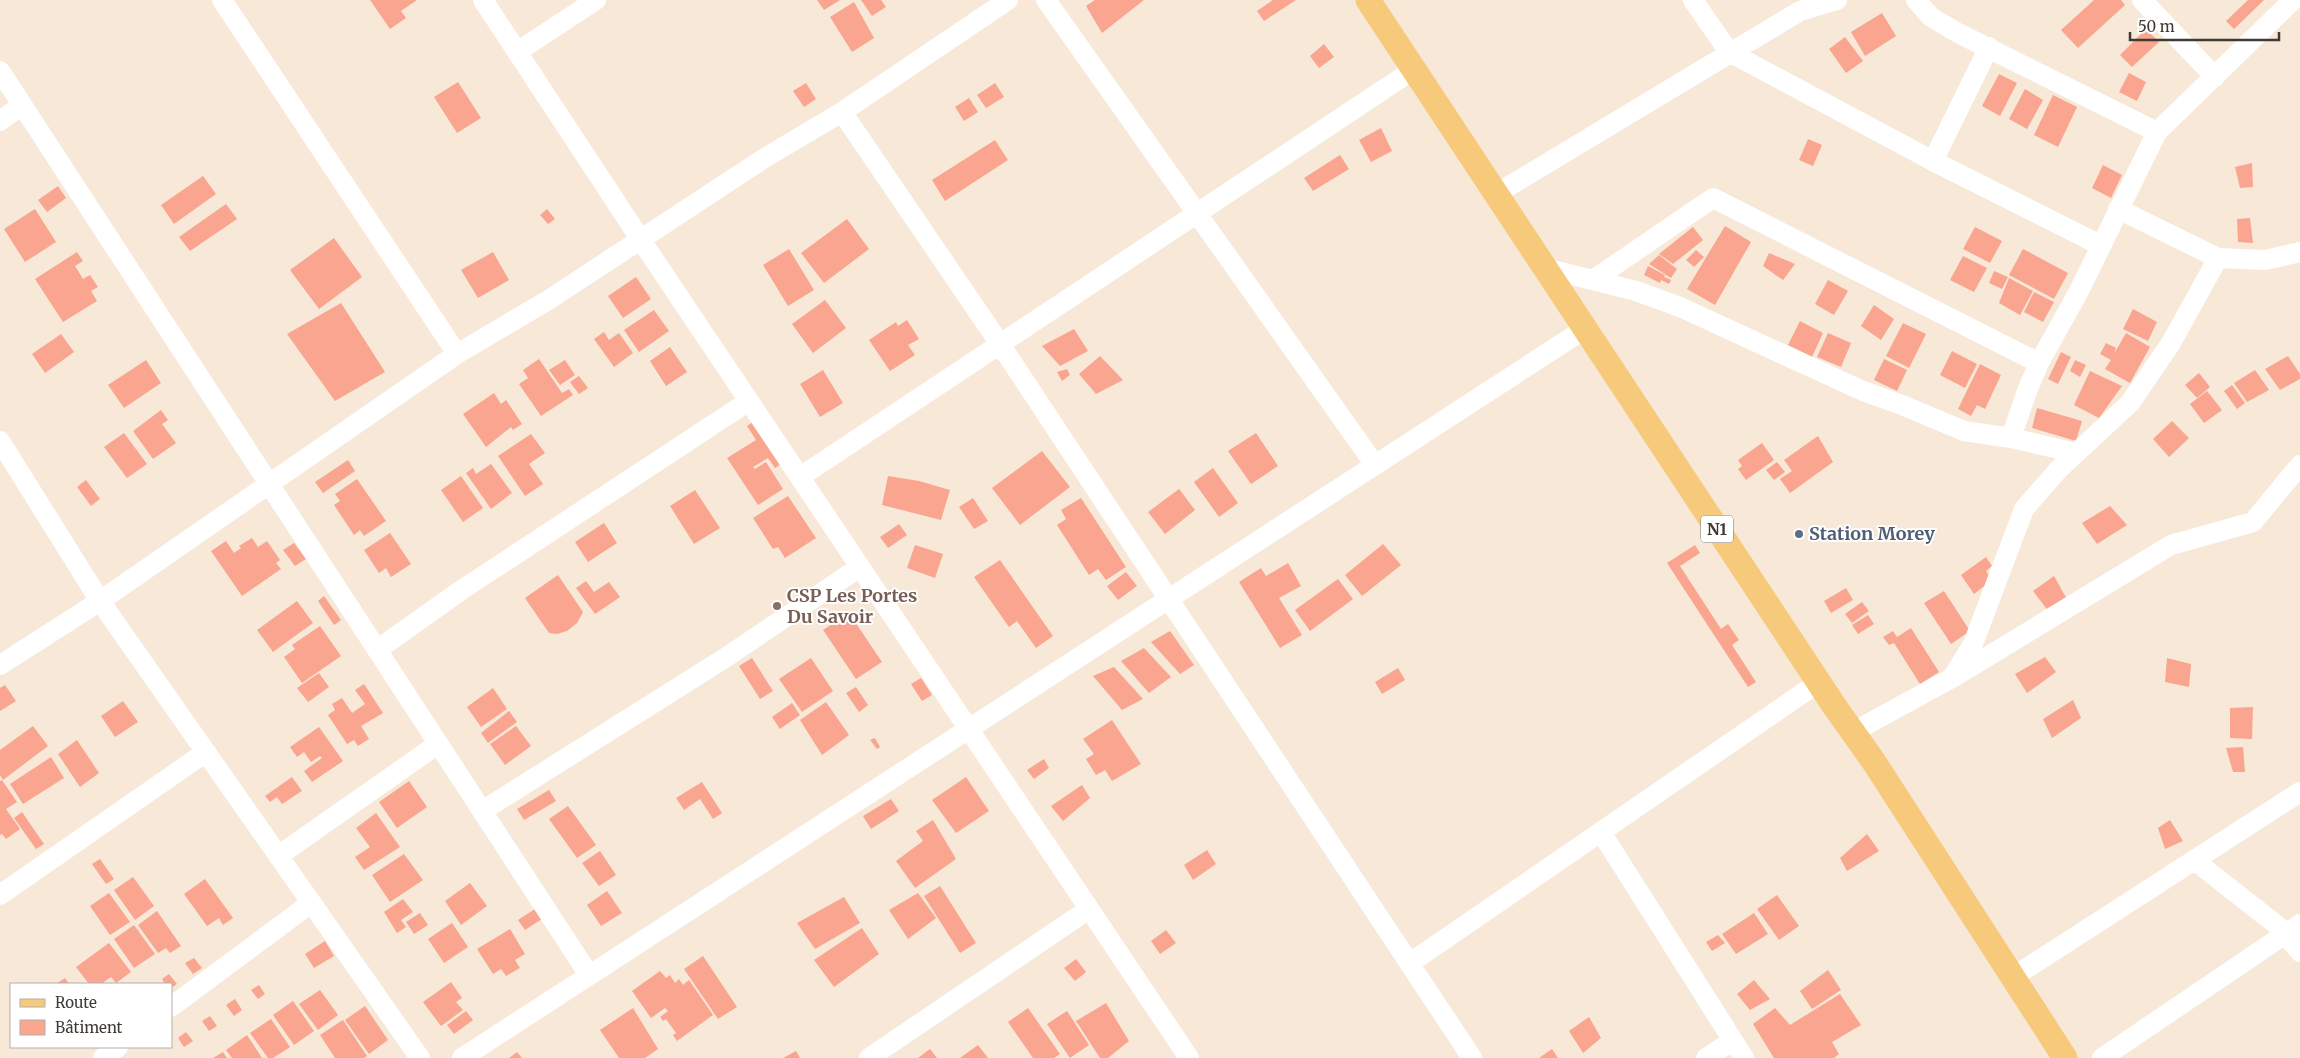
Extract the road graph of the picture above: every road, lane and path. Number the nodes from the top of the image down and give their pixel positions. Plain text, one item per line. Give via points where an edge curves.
1 (222, 0) edge
2 (483, 0) edge
3 (596, 0) edge
4 (1008, 0) edge
5 (1046, 0) edge
6 (1368, 0) edge
7 (1694, 0) edge
8 (1837, 0) edge
9 (1916, 0) edge
10 (2142, 0) edge
11 (2293, 0) edge
12 (1989, 47) junction
13 (517, 52) junction
14 (1729, 52) junction
15 (1413, 70) junction
16 (0, 71) edge
17 (2215, 77) junction
18 (22, 105) junction
19 (842, 112) junction
20 (0, 122) edge
21 (2157, 132) junction
22 (1934, 161) junction
23 (1496, 194) junction
24 (2118, 210) junction
25 (1196, 213) junction
26 (641, 240) junction
27 (2100, 245) junction
28 (2300, 252) edge
29 (2218, 258) junction
30 (1545, 268) junction
31 (1593, 280) junction
32 (1586, 328) junction
33 (1000, 344) junction
34 (457, 354) junction
35 (2039, 363) junction
36 (749, 401) junction
37 (2011, 438) junction
38 (0, 441) edge
39 (2076, 453) junction
40 (2300, 465) edge
41 (1375, 466) junction
42 (800, 477) junction
43 (268, 483) junction
44 (860, 567) junction
45 (1168, 600) junction
46 (100, 601) junction
47 (377, 650) junction
48 (0, 665) edge
49 (1952, 678) junction
50 (1819, 682) junction
51 (969, 729) junction
52 (1853, 732) junction
53 (438, 744) junction
54 (206, 752) junction
55 (2300, 792) edge
56 (482, 811) junction
57 (1601, 832) junction
58 (278, 856) junction
59 (2194, 860) junction
60 (0, 895) edge
61 (311, 903) junction
62 (1089, 908) junction
63 (2293, 929) edge
64 (2300, 952) edge
65 (1410, 963) junction
66 (589, 975) junction
67 (2013, 977) junction
68 (172, 1006) edge
69 (1732, 1041) junction
70 (117, 1048) edge
71 (103, 1058) edge
72 (420, 1058) edge
73 (462, 1058) edge
74 (869, 1058) edge
75 (1189, 1058) edge
76 (1472, 1058) edge
77 (1706, 1058) edge
78 (1744, 1058) edge
79 (2065, 1058) edge
80 (2102, 1058) edge

1 - 34 street
2 - 13 street
3 - 13 street
4 - 19 street
5 - 25 street
6 - 15 main road, N1
7 - 14 street
8 - 14 street via 1800,11
9 - 12 street via 1931,17
10 - 17 street
11 - 17 street
12 - 21 street
12 - 22 street
13 - 26 street
14 - 22 street
14 - 23 street
15 - 23 main road, N1
15 - 25 street
16 - 18 street
17 - 21 street
18 - 20 street
18 - 43 street
19 - 26 street via 763,159
19 - 33 street
21 - 24 street
22 - 27 street
23 - 30 main road, N1
24 - 27 street
24 - 29 street
25 - 33 street
25 - 41 street
26 - 34 street
26 - 36 street
27 - 35 street
28 - 29 street via 2265,260
29 - 39 street via 2170,343 2130,404
30 - 31 street
30 - 32 main road, N1
31 - 35 street via 1713,198
31 - 37 street via 1680,307 1863,391 1964,431
32 - 41 street
32 - 50 main road, N1
33 - 42 street
33 - 45 street
34 - 43 street
35 - 37 street
36 - 42 street
36 - 47 street via 468,586
37 - 39 street
38 - 46 street
39 - 49 street via 2024,509 1973,644
40 - 49 street via 2253,522 2171,545
41 - 45 street
42 - 44 street
43 - 46 street
43 - 47 street
44 - 51 street
44 - 56 street via 725,658
45 - 51 street
45 - 65 street
46 - 48 street
46 - 54 street
47 - 53 street
49 - 52 street
50 - 52 main road, N1
50 - 57 street
51 - 62 street
51 - 66 street
52 - 67 main road, N1
53 - 56 street
53 - 58 street
54 - 58 street
54 - 60 street
55 - 59 street
56 - 66 street
57 - 65 street
57 - 69 street
58 - 61 street
59 - 63 street via 2267,916
59 - 67 street
61 - 68 street
61 - 72 street
62 - 74 street
62 - 75 street
63 - 64 street
63 - 80 street
65 - 76 street
66 - 73 street
67 - 79 main road, N1
69 - 77 street
69 - 78 street
70 - 71 street

